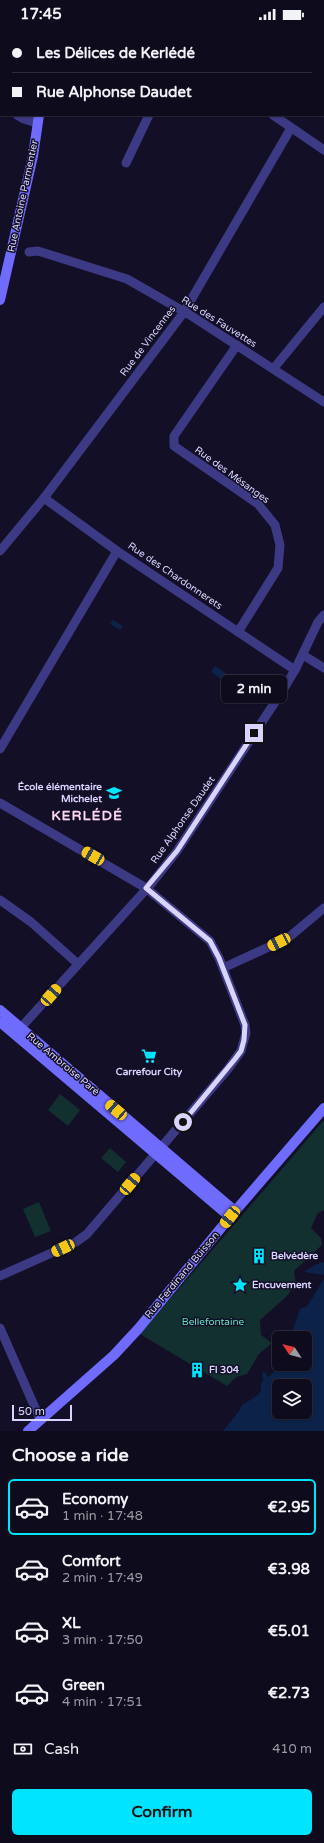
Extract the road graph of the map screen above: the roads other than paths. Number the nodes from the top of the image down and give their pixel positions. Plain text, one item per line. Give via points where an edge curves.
1 (19, 116) edge
2 (149, 116) edge
3 (273, 116) edge
4 (38, 119) edge
5 (291, 128) junction
6 (324, 150) edge
7 (126, 163) dead end
8 (29, 252) dead end
9 (0, 300) edge
10 (324, 307) edge
11 (184, 312) junction
12 (237, 345) junction
13 (274, 368) junction
14 (324, 402) edge
15 (44, 498) junction
16 (0, 551) edge
17 (117, 551) junction
18 (324, 615) edge
19 (238, 632) junction
20 (303, 655) junction
21 (324, 668) edge
22 (294, 670) junction
23 (0, 749) edge
24 (0, 803) edge
25 (146, 888) junction
26 (0, 900) edge
27 (324, 908) edge
28 (78, 964) junction
29 (223, 968) junction
30 (1, 1017) edge
31 (18, 1031) junction
32 (324, 1108) edge
33 (158, 1151) junction
34 (232, 1214) junction
35 (0, 1276) edge
36 (0, 1328) edge
37 (40, 1419) junction
38 (30, 1430) edge

1 - 4 street via 24,119
2 - 7 street
3 - 5 street
4 - 9 street, Rue Antoine Parmentier via 33,156
5 - 6 street
5 - 11 street, Rue de Vincennes
8 - 11 street, Rue des Fauvettes via 38,251 127,279
10 - 13 street
11 - 12 street, Rue des Fauvettes
11 - 15 street, Rue de Vincennes
12 - 13 street, Rue des Fauvettes
12 - 19 street, Rue des Mésanges via 174,436 174,446 258,504 276,525 280,544 278,568
13 - 14 street, Rue des Fauvettes
15 - 16 street, Rue de Vincennes
15 - 17 street, Rue des Chardonnerets
17 - 19 street, Rue des Chardonnerets
17 - 23 street
18 - 20 street, Rue Alphonse Daudet via 318,622
19 - 22 street, Rue des Chardonnerets
20 - 21 street
20 - 22 street, Rue Alphonse Daudet
22 - 25 street, Rue Alphonse Daudet via 177,851
24 - 25 street
25 - 28 street, Rue Alphonse Daudet
25 - 29 street via 210,941
26 - 28 street via 31,922
27 - 29 street via 288,938
28 - 31 street, Rue Alphonse Daudet
29 - 33 street via 245,1025 246,1033 241,1051
30 - 31 street, Rue Ambroise Paré
31 - 33 street, Rue Ambroise Paré
32 - 34 street, Rue Ferdinand Buisson
33 - 34 street, Rue Ambroise Paré
33 - 35 street via 87,1234 76,1242
34 - 37 street, Rue Ferdinand Buisson via 114,1355
36 - 37 street
37 - 38 street, Rue Ferdinand Buisson

